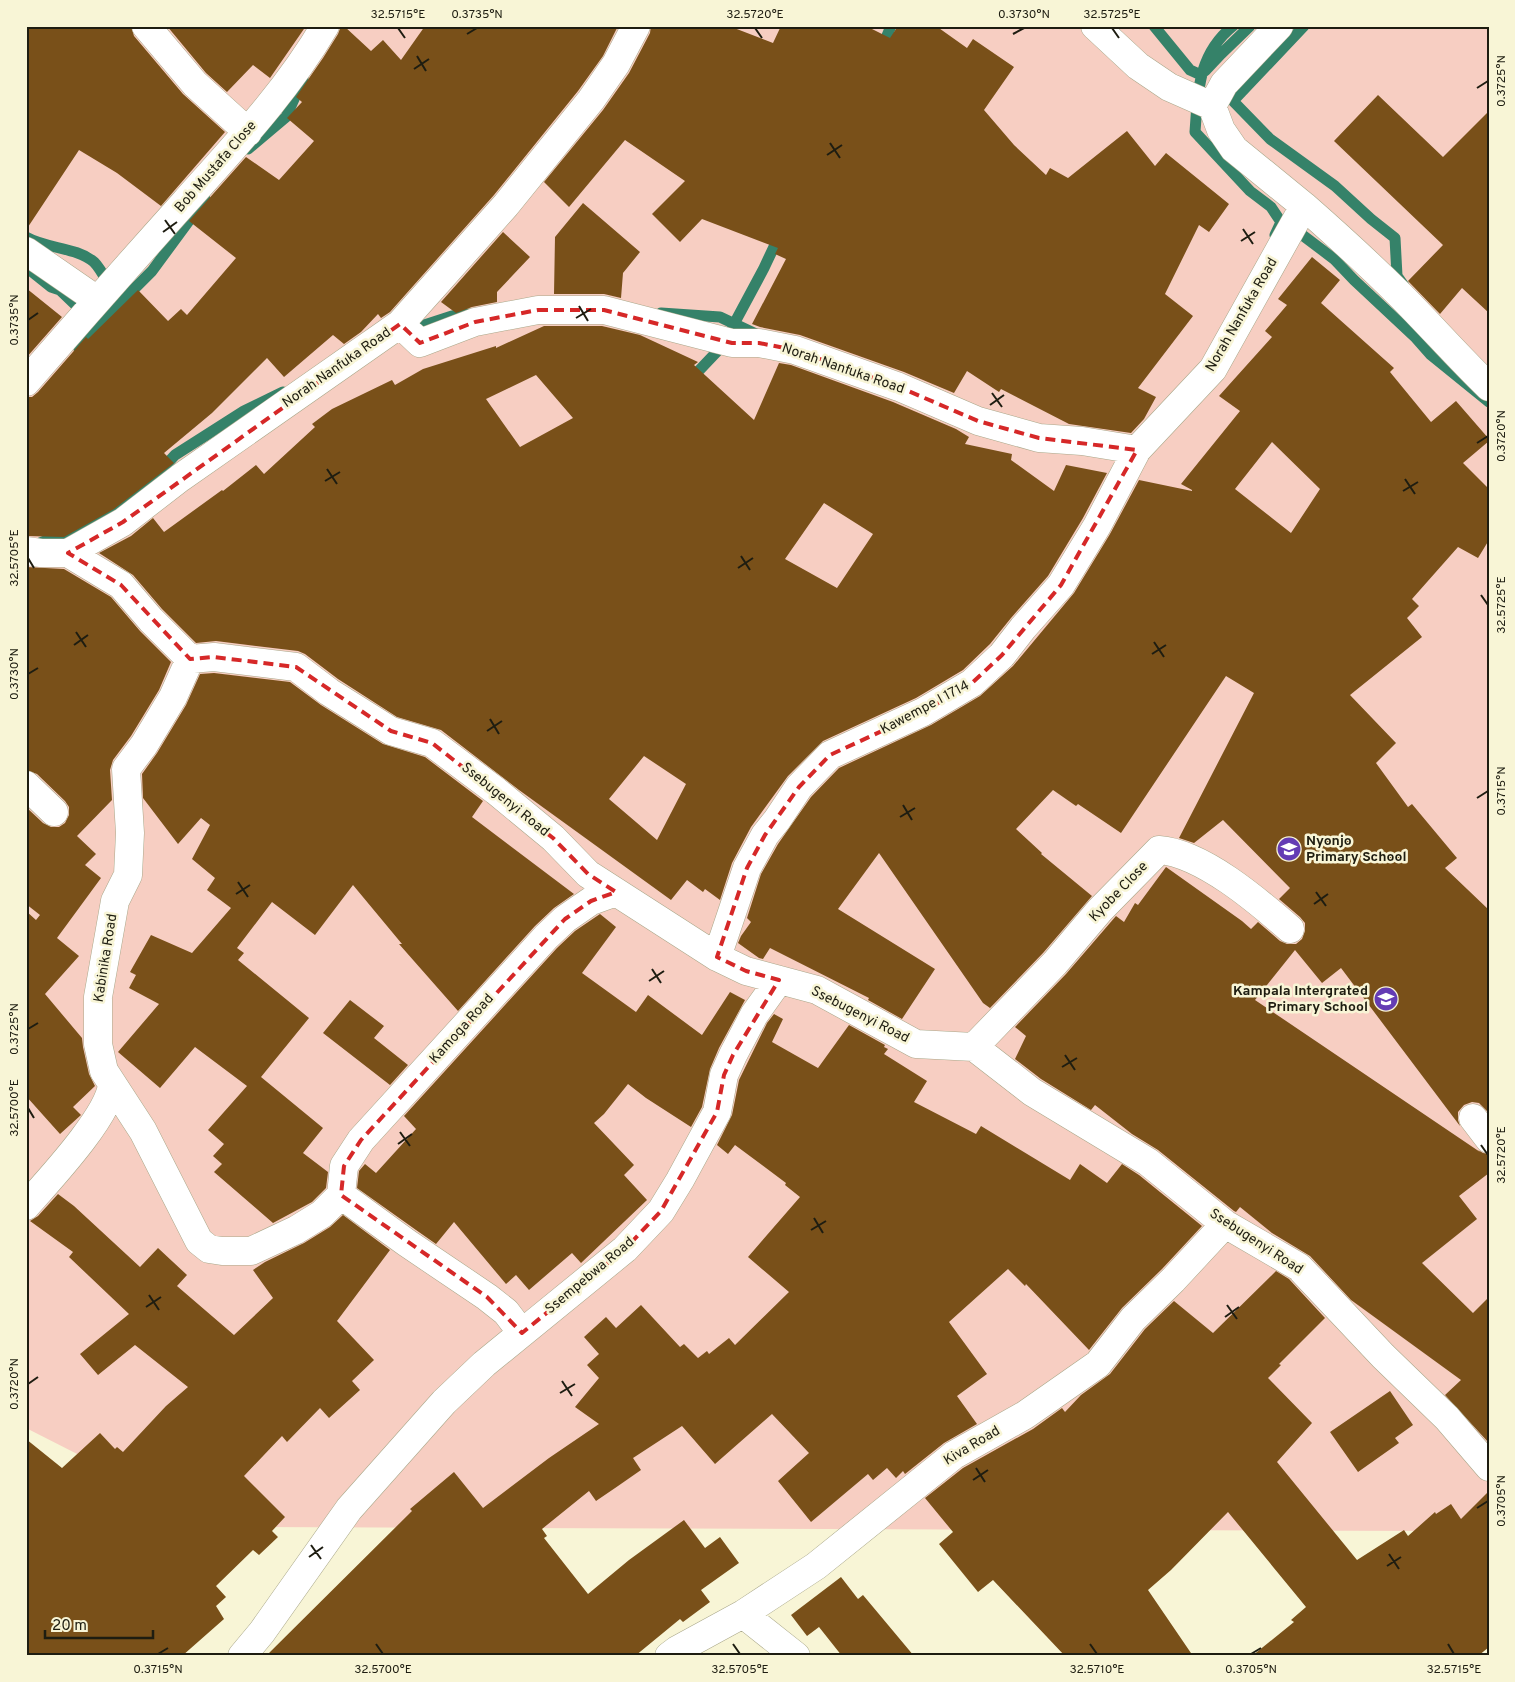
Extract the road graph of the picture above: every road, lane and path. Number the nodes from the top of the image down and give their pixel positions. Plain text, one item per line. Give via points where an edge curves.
1 (146, 26) edge
2 (325, 26) edge
3 (636, 26) edge
4 (1095, 26) edge
5 (1279, 26) edge
6 (1212, 106) junction
7 (248, 132) junction
8 (1304, 206) junction
9 (26, 252) edge
10 (97, 300) junction
11 (400, 324) junction
12 (26, 382) edge
13 (1489, 387) edge
14 (1137, 450) junction
15 (26, 551) edge
16 (68, 552) junction
17 (190, 659) junction
18 (26, 785) edge
19 (54, 812) dead end
20 (616, 892) junction
21 (1290, 929) dead end
22 (717, 956) junction
23 (779, 980) junction
24 (974, 1047) junction
25 (112, 1084) junction
26 (341, 1195) junction
27 (26, 1206) edge
28 (1225, 1224) junction
29 (522, 1333) junction
30 (1489, 1467) edge
31 (743, 1614) junction
32 (242, 1656) edge
33 (669, 1656) edge
34 (796, 1656) edge

1 - 7 street via 195,84
2 - 7 street, Bob Mustafa Close via 308,55
3 - 11 street via 616,64 591,100 506,205
4 - 6 street via 1138,66 1161,82
5 - 6 street via 1224,84
6 - 8 street via 1221,130 1234,149
7 - 10 street, Bob Mustafa Close
8 - 13 street via 1357,252
8 - 14 street, Norah Nanfuka Road via 1214,369
9 - 10 street
10 - 12 street, Bob Mustafa Close
11 - 14 street, Norah Nanfuka Road via 420,343 475,322 538,310 604,310 732,343 759,343 795,350 898,387 978,421 1039,438
11 - 16 street, Norah Nanfuka Road via 180,478 123,522
14 - 22 street, Kawempe I 1714 via 1061,585 1002,655 972,683 924,712 830,755 799,787 764,835 747,868
15 - 16 street, Norah Nanfuka Road via 41,554
16 - 17 street via 121,585
17 - 20 street, Ssebugenyi Road via 214,657 296,667 391,731 432,743 553,838 588,874
17 - 25 street, Kabinika Road via 173,697 126,769 130,833 128,874 115,901 98,997 98,1044 104,1071
18 - 19 street
20 - 22 street, Ssebugenyi Road
20 - 26 street, Kamoga Road via 590,901 565,919 486,1002 361,1140 344,1166
21 - 24 street, Kyobe Close via 1219,873 1173,851 1159,850
22 - 23 street, Ssebugenyi Road via 746,971
23 - 24 street, Ssebugenyi Road via 817,990 916,1044
23 - 29 street, Ssempebwa Road via 754,1015 724,1075 717,1112 661,1211 624,1249
24 - 28 street, Ssebugenyi Road via 1032,1092 1148,1162
25 - 26 street, Kabinika Road via 143,1131 199,1241 209,1249 251,1250 305,1225
25 - 27 street via 98,1118
26 - 29 street via 487,1297 506,1312
28 - 30 street, Ssebugenyi Road via 1299,1267 1447,1418
28 - 31 street, Kiva Road via 1133,1319 1098,1364 1026,1415 954,1454 816,1566
29 - 32 street, Ssempebwa Road via 444,1402 349,1509
31 - 33 street, Kiva Road
31 - 34 street

